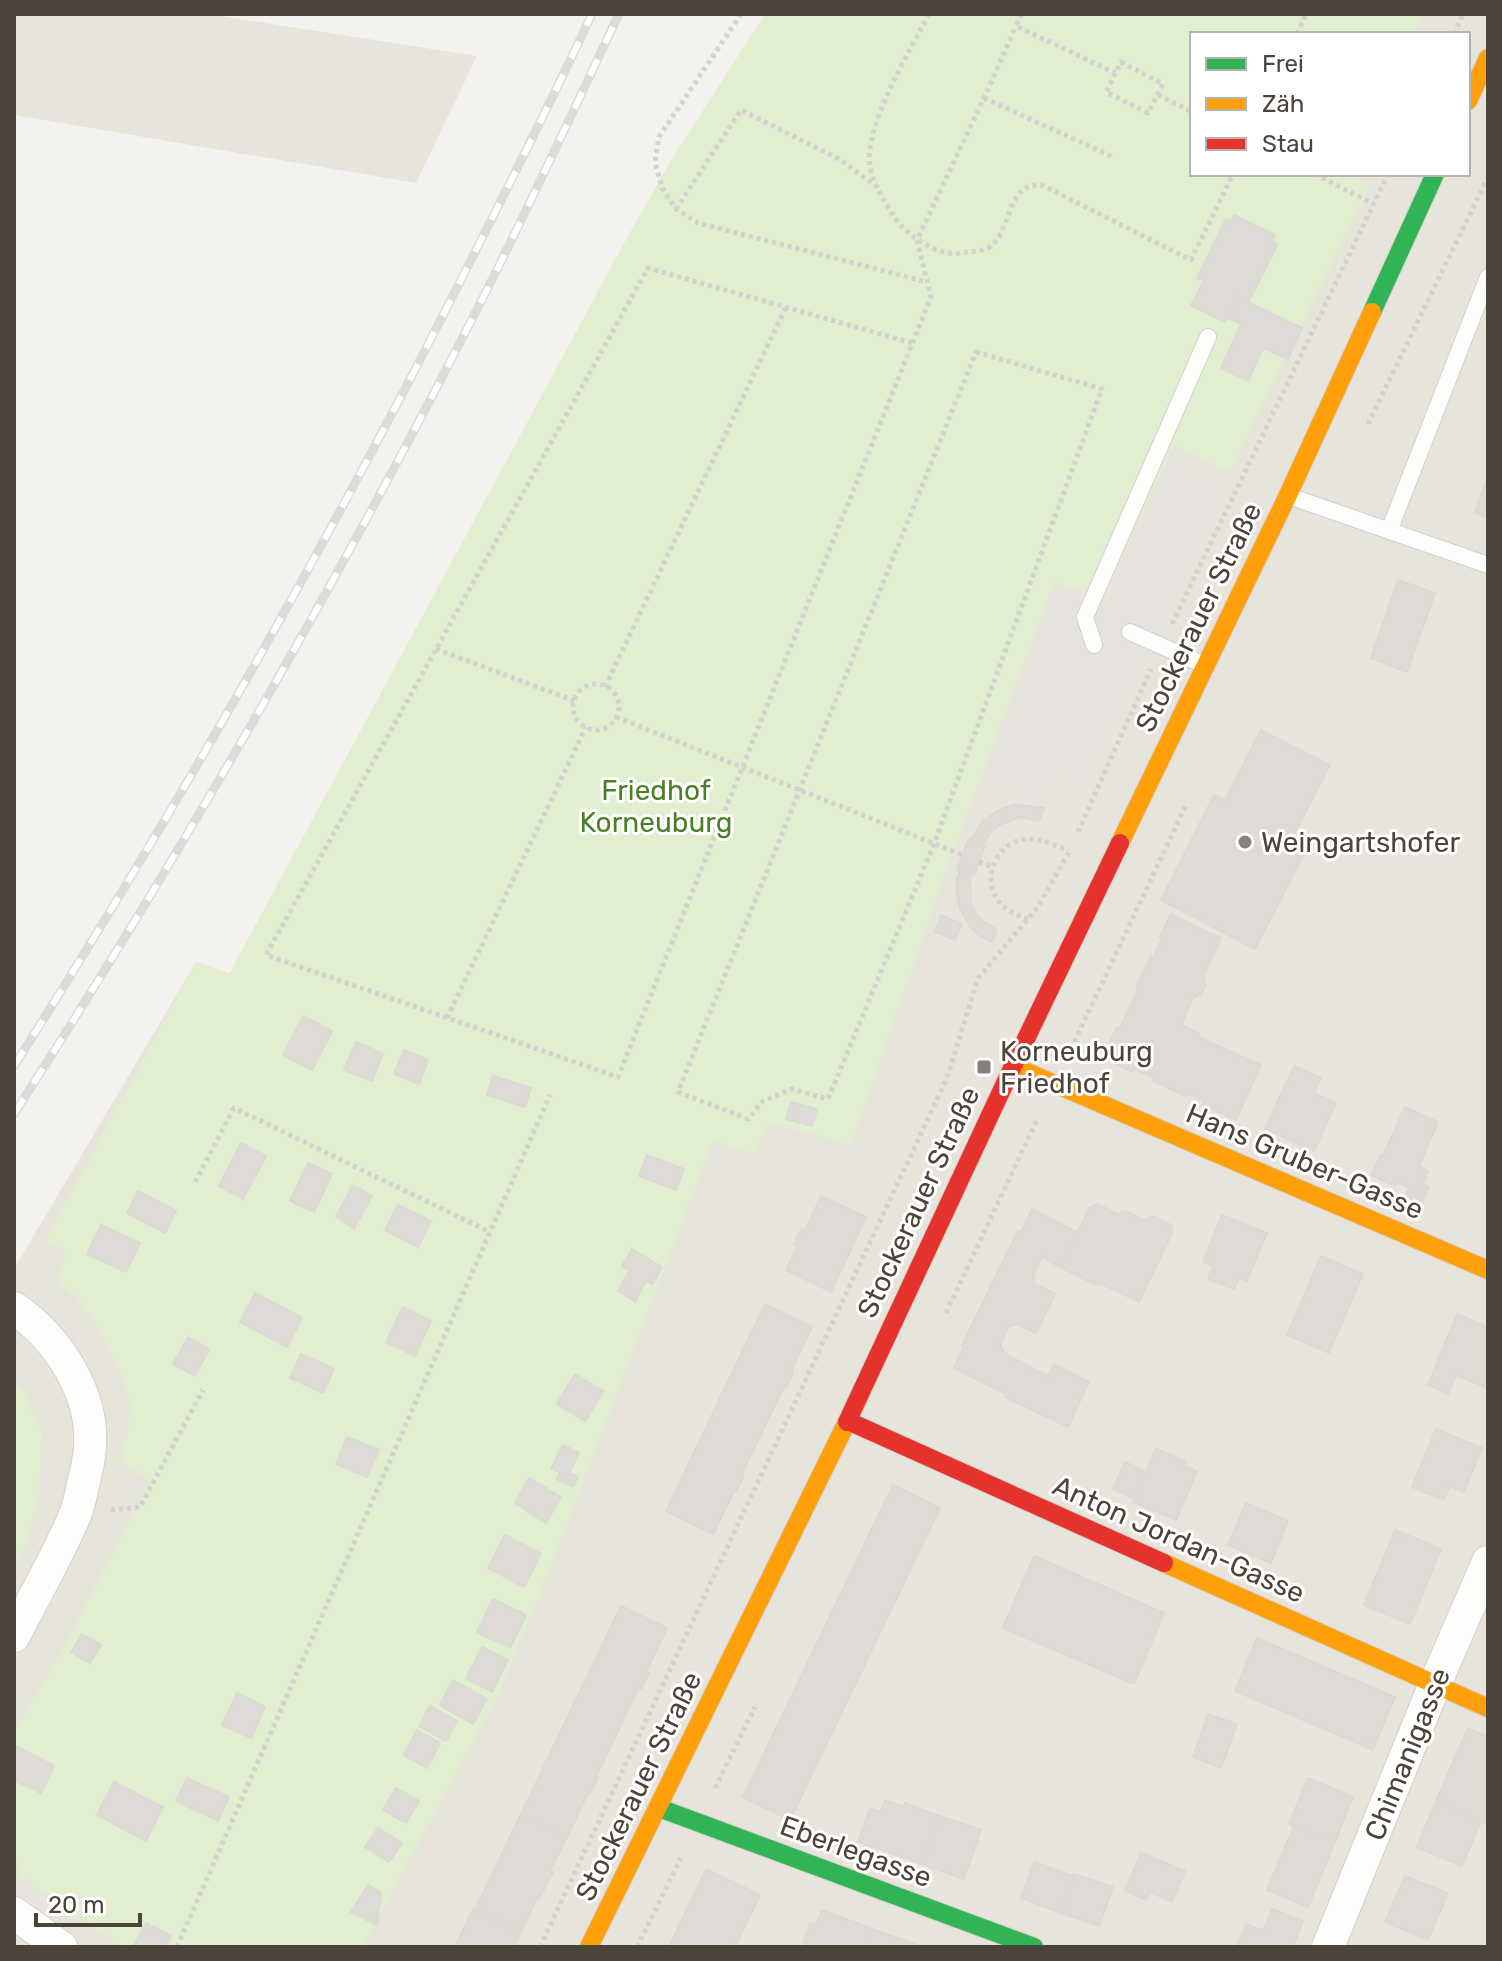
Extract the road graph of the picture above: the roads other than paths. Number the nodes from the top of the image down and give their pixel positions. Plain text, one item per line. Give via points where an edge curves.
1 (1488, 58) edge
2 (1470, 97) edge
3 (1434, 176) edge
4 (1488, 277) edge
5 (1208, 337) dead end
6 (1288, 495) junction
7 (1389, 531) junction
8 (1488, 565) edge
9 (1130, 632) dead end
10 (1094, 645) dead end
11 (1206, 665) junction
12 (1013, 1066) junction
13 (1488, 1270) edge
14 (14, 1308) edge
15 (848, 1421) junction
16 (1488, 1562) edge
17 (14, 1636) edge
18 (1435, 1684) junction
19 (1488, 1708) edge
20 (659, 1808) junction
21 (14, 1913) edge
22 (61, 1947) edge
23 (589, 1947) edge
24 (1034, 1947) edge
25 (1328, 1947) edge

1 - 2 main road
3 - 6 main road, Stockerauer Straße
4 - 7 lane
5 - 10 lane via 1085,617
6 - 7 lane
6 - 11 main road, Stockerauer Straße
7 - 8 lane
9 - 11 lane
11 - 12 main road, Stockerauer Straße
12 - 13 main road, Hans Gruber-Gasse
12 - 15 main road, Stockerauer Straße
14 - 17 street via 67,1363 80,1389 90,1446 77,1512
15 - 18 main road, Anton Jordan-Gasse
15 - 20 main road, Stockerauer Straße
16 - 18 street, Chimanigasse
18 - 19 main road, Anton Jordan-Gasse
18 - 25 street, Chimanigasse
20 - 23 main road, Stockerauer Straße
20 - 24 main road, Eberlegasse
21 - 22 street

